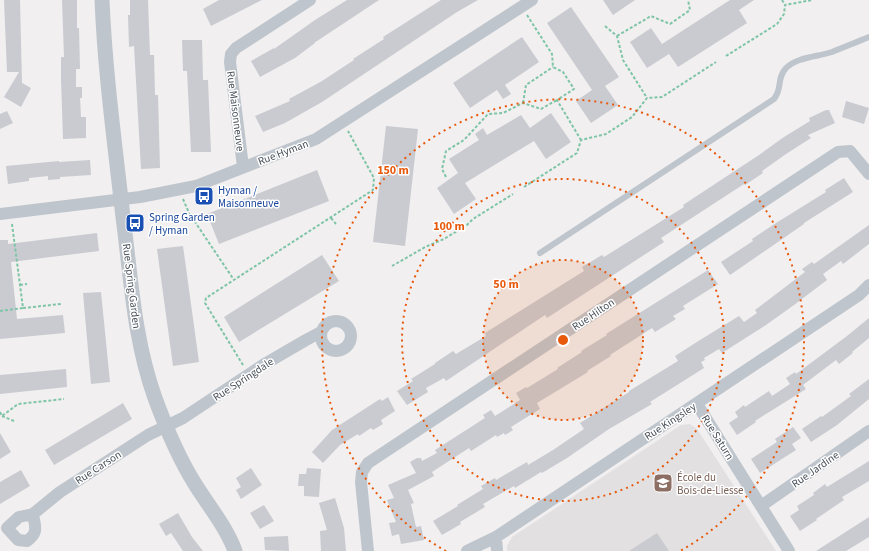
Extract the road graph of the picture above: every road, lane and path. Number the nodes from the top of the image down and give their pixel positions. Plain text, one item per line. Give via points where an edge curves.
1 (102, 0) edge
2 (310, 0) edge
3 (688, 0) edge
4 (782, 0) edge
5 (812, 0) edge
6 (527, 3) edge
7 (785, 4) junction
8 (605, 26) dead end
9 (617, 36) junction
10 (869, 37) edge
11 (726, 56) dead end
12 (716, 62) dead end
13 (553, 67) junction
14 (646, 98) junction
15 (557, 100) junction
16 (523, 103) junction
17 (344, 122) junction
18 (581, 140) junction
19 (243, 167) junction
20 (869, 174) edge
21 (446, 177) dead end
22 (524, 187) dead end
23 (180, 189) junction
24 (513, 194) dead end
25 (121, 200) junction
26 (5, 213) edge
27 (331, 218) junction
28 (336, 224) dead end
29 (540, 253) dead end
30 (392, 266) dead end
31 (234, 280) junction
32 (27, 284) dead end
33 (20, 285) junction
34 (869, 285) edge
35 (60, 304) dead end
36 (23, 308) junction
37 (0, 311) edge
38 (321, 332) dead end
39 (249, 375) junction
40 (64, 398) dead end
41 (697, 404) junction
42 (0, 412) edge
43 (2, 416) junction
44 (14, 421) dead end
45 (166, 426) junction
46 (869, 431) edge
47 (761, 506) junction
48 (33, 514) dead end
49 (496, 537) junction
50 (235, 551) edge
51 (368, 551) edge
52 (467, 551) edge
53 (497, 551) edge
54 (789, 551) edge

1 - 25 street, Rue Spring Garden
2 - 19 street, Rue Maisonneuve via 236,48 231,54
3 - 9 path via 690,10 670,24 651,16
4 - 7 path
5 - 7 path
6 - 13 path via 552,54
6 - 17 street, Rue Hyman
7 - 11 path via 784,14 777,24
8 - 9 path
9 - 14 path via 623,60
10 - 29 lane via 793,63 780,76 779,93 774,99
12 - 14 path via 662,97
13 - 15 path via 563,72 574,89
13 - 16 path via 526,85
14 - 18 path via 632,117 606,134
15 - 16 path via 541,109
15 - 18 path
16 - 21 path via 503,114 488,114 464,140 446,151 442,169
17 - 19 street, Rue Hyman via 316,139
17 - 27 path via 374,178 373,190
18 - 22 path via 577,153
19 - 23 street, Rue Hyman via 196,186
20 - 51 street, Rue Hilton via 850,151 838,152 368,463 362,472 361,482
23 - 25 street, Rue Hyman
23 - 31 path via 189,214
24 - 30 path via 444,239 424,247
25 - 26 street, Rue Hyman
25 - 45 street, Rue Spring Garden via 140,344 150,383
26 - 33 path
27 - 28 path
27 - 31 path
31 - 39 path via 206,298 204,303
32 - 33 path
33 - 36 path
34 - 41 street, Rue Kingsley via 859,295
35 - 36 path
36 - 37 path
38 - 39 street, Rue Springdale
39 - 45 street, Rue Springdale via 183,418
40 - 43 path via 18,404
41 - 47 street, Rue Saturn
41 - 49 street, Rue Kingsley
42 - 43 path
43 - 44 path
45 - 48 street, Rue Carson via 60,492
45 - 50 street, Rue Spring Garden via 184,466
46 - 47 street, Rue Jardine
47 - 54 street, Rue Saturn
49 - 52 street, Rue Kingsley
49 - 53 street

